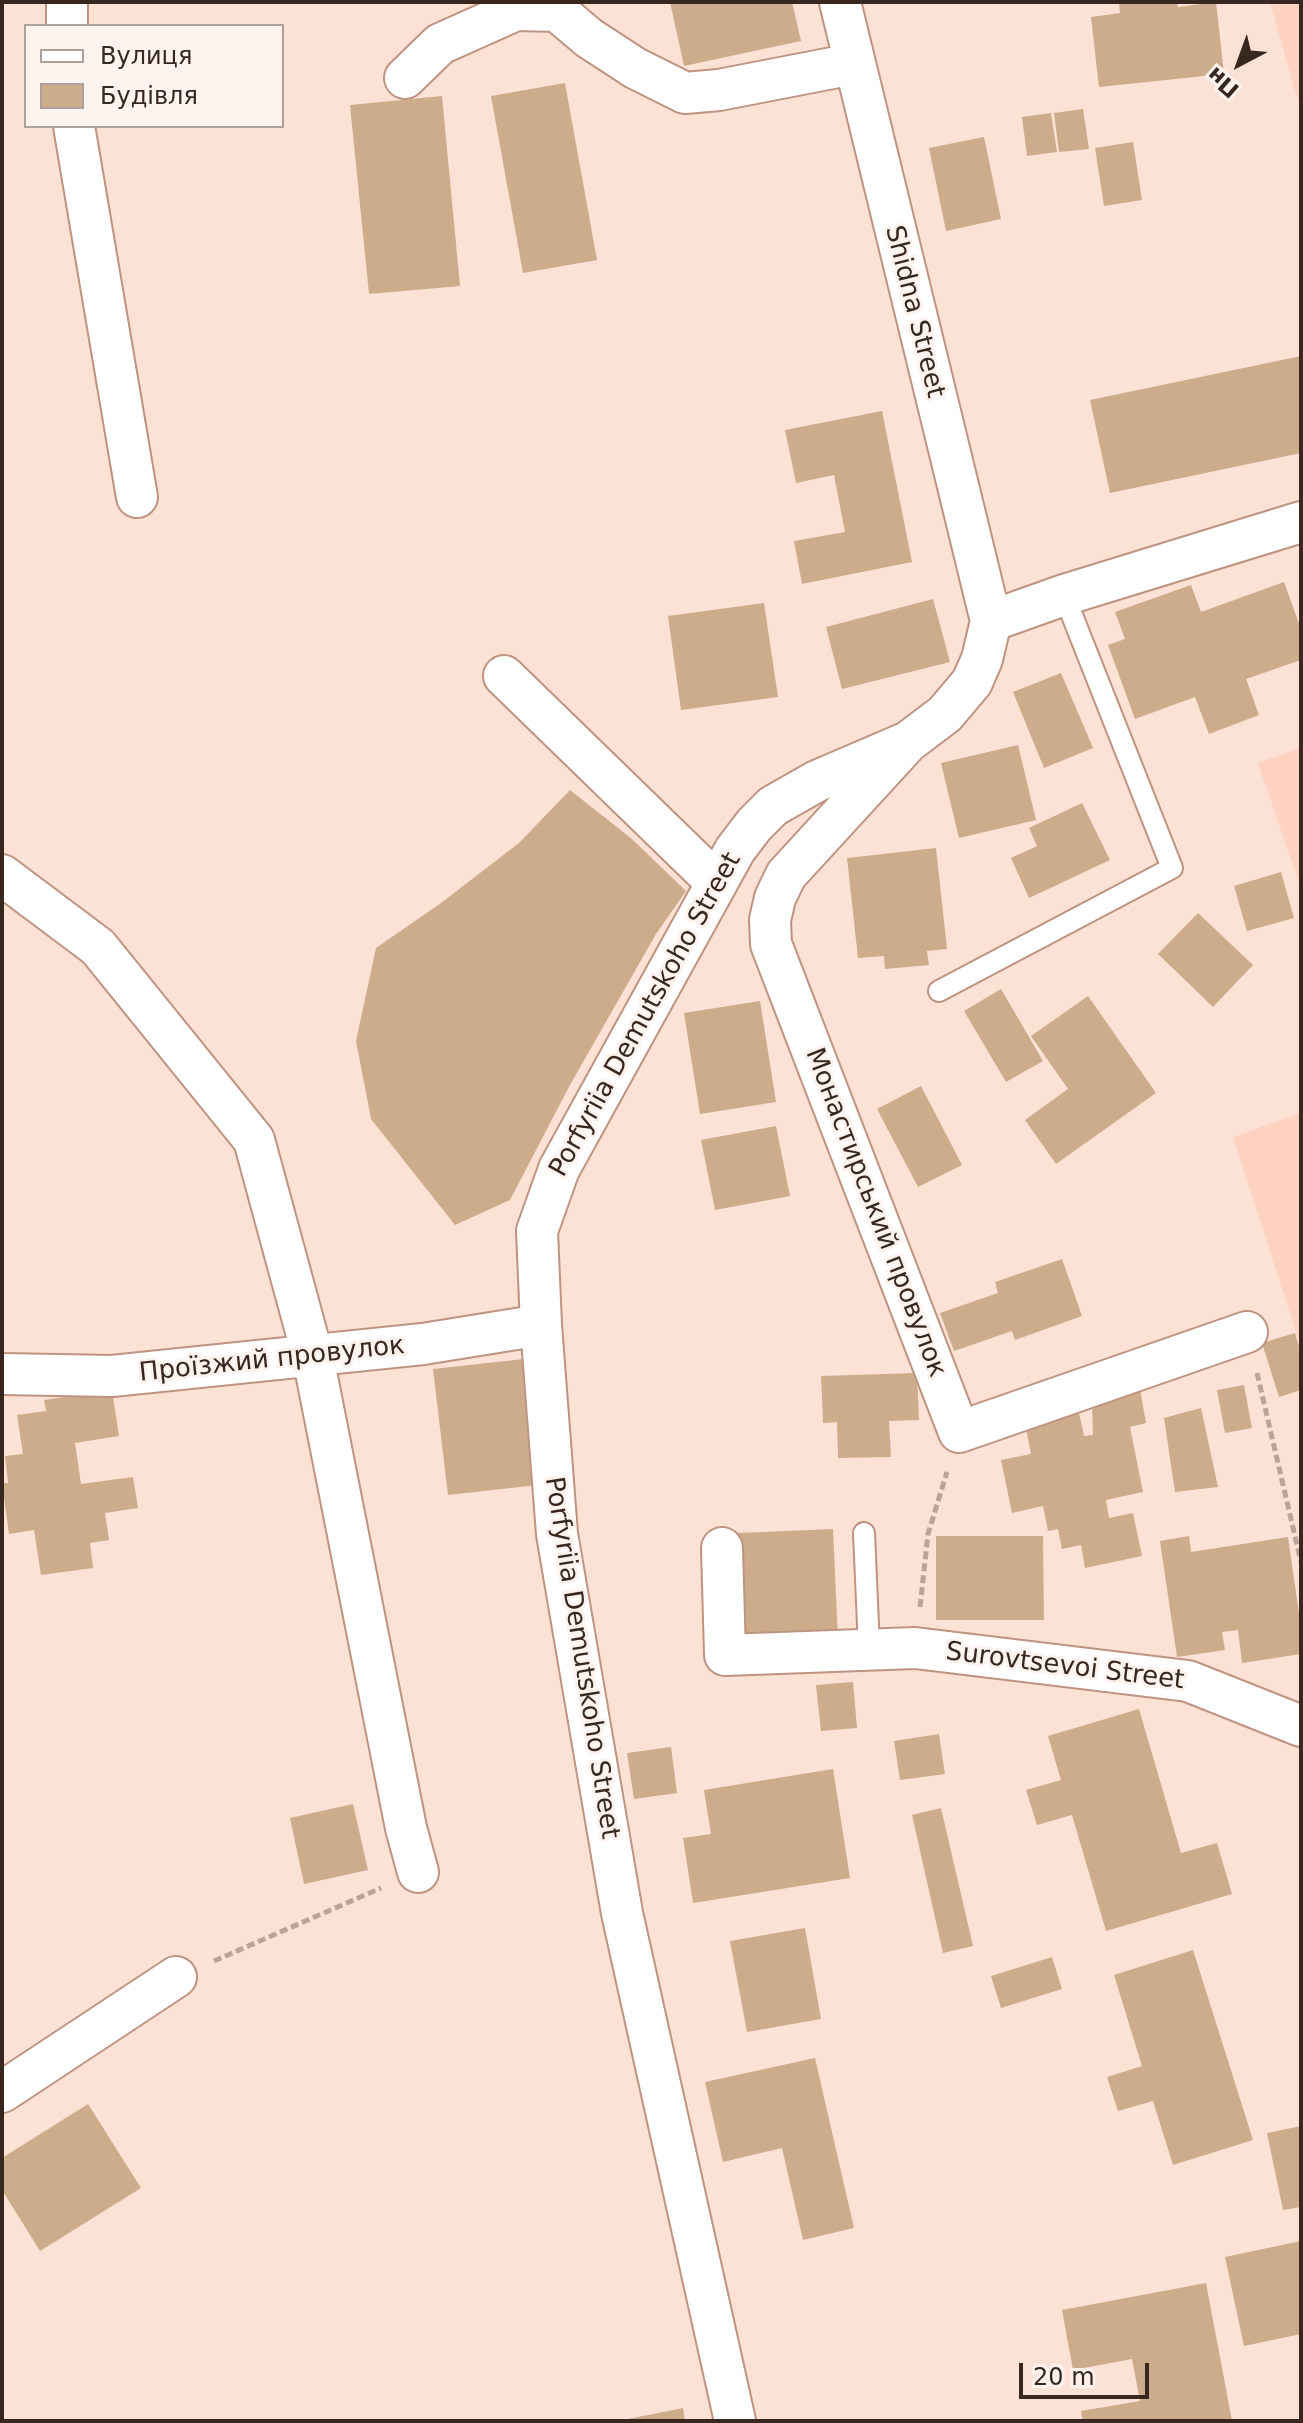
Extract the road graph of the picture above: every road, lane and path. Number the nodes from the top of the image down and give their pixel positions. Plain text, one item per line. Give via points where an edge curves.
1 (67, 2) edge
2 (840, 2) edge
3 (67, 24) edge
4 (853, 64) junction
5 (405, 78) dead end
6 (74, 128) edge
7 (137, 497) dead end
8 (1301, 522) edge
9 (1064, 595) junction
10 (991, 621) junction
11 (504, 676) dead end
12 (908, 742) junction
13 (2, 875) edge
14 (717, 883) junction
15 (939, 991) dead end
16 (541, 1325) junction
17 (1247, 1332) joint
18 (313, 1357) junction
19 (2, 1374) edge
20 (959, 1432) junction
21 (864, 1533) dead end
22 (722, 1548) dead end
23 (1301, 1562) edge
24 (869, 1648) junction
25 (915, 1648) junction
26 (1301, 1726) edge
27 (418, 1872) joint
28 (176, 1977) joint
29 (2, 2092) edge
30 (735, 2421) edge

1 - 3 street
2 - 4 street, Shidna Street
4 - 5 street via 685,93 635,68 557,11 516,10 440,44
4 - 10 street, Shidna Street
6 - 7 street
8 - 9 street
9 - 10 street
9 - 15 lane via 1172,868
10 - 12 street via 972,682 945,714
11 - 14 street
12 - 14 street, Porfyriia Demutskoho Street via 773,806 735,850
12 - 20 street, Монастирський провулок via 786,875 770,920 771,944
13 - 18 street via 98,947 254,1140
14 - 16 street, Porfyriia Demutskoho Street via 559,1169 537,1231
16 - 18 street, Проїзжий провулок
16 - 30 street, Porfyriia Demutskoho Street via 557,1534 622,1913
17 - 20 street
17 - 23 path
18 - 19 street, Проїзжий провулок via 112,1376
18 - 27 street
20 - 25 path via 928,1534
21 - 24 lane
22 - 24 street, Surovtsevoi Street via 725,1655
24 - 25 street, Surovtsevoi Street
25 - 26 street, Surovtsevoi Street via 1188,1681
27 - 28 path
28 - 29 street

